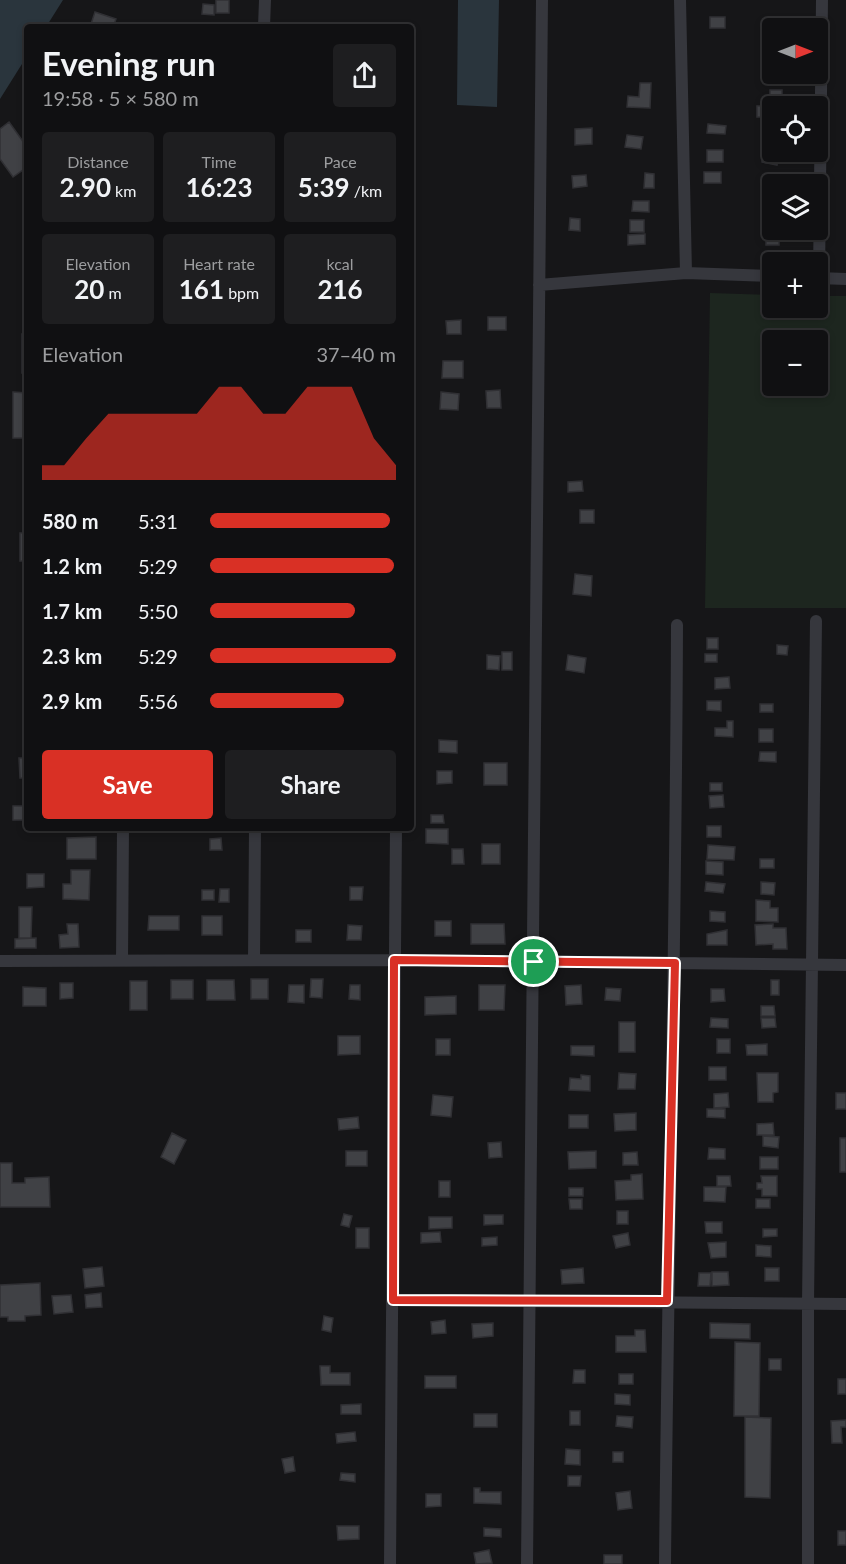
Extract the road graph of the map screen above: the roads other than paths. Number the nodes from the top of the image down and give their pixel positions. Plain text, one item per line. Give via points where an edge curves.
1 (265, 0) edge
2 (542, 0) edge
3 (680, 0) edge
4 (822, 0) edge
5 (264, 24) edge
6 (818, 252) edge
7 (686, 273) junction
8 (762, 276) edge
9 (828, 278) edge
10 (846, 279) edge
11 (539, 285) junction
12 (816, 621) dead end
13 (677, 625) dead end
14 (123, 831) edge
15 (255, 831) edge
16 (396, 831) edge
17 (122, 960) junction
18 (254, 960) junction
19 (394, 960) junction
20 (0, 961) edge
21 (534, 962) junction
22 (675, 963) junction
23 (812, 965) junction
24 (846, 965) edge
25 (393, 1300) junction
26 (667, 1301) junction
27 (529, 1302) junction
28 (808, 1304) junction
29 (846, 1304) edge
30 (390, 1564) edge
31 (527, 1564) edge
32 (665, 1564) edge
33 (808, 1564) edge

1 - 5 street
2 - 11 street
3 - 7 street
4 - 6 street
7 - 8 street
7 - 11 street
9 - 10 street
11 - 21 street
12 - 23 street
13 - 22 street
14 - 17 street
15 - 18 street
16 - 19 street
17 - 18 street
17 - 20 street
18 - 19 street
19 - 21 street
19 - 25 street
21 - 22 street
21 - 27 street
22 - 23 street
22 - 26 street
23 - 24 street
23 - 28 street
25 - 27 street
25 - 30 street
26 - 27 street
26 - 28 street
26 - 32 street
27 - 31 street
28 - 29 street
28 - 33 street

